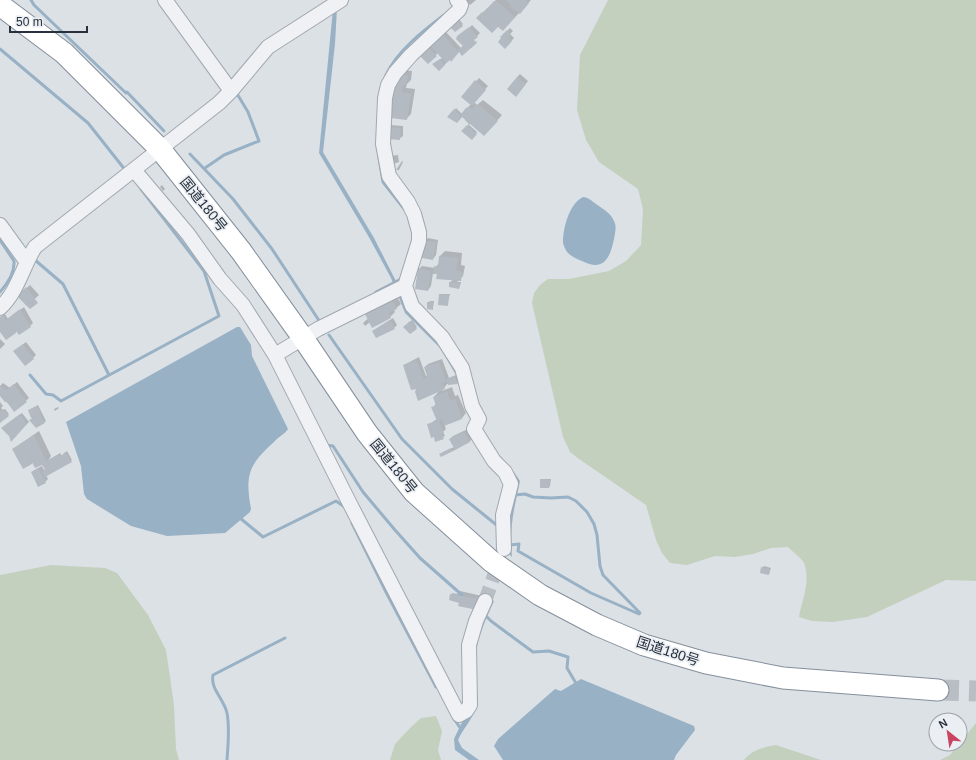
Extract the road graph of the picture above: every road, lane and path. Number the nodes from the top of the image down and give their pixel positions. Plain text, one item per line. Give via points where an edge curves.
1 (165, 0) edge
2 (341, 0) edge
3 (457, 0) edge
4 (0, 5) edge
5 (231, 92) junction
6 (160, 150) junction
7 (134, 170) junction
8 (0, 225) edge
9 (26, 261) junction
10 (405, 286) junction
11 (0, 308) edge
12 (303, 338) junction
13 (275, 355) junction
14 (504, 550) tunnel mouth
15 (485, 601) tunnel mouth
16 (938, 690) tunnel mouth

1 - 5 street
2 - 5 street via 268,47
3 - 10 street via 461,5 459,10 395,73 388,85 385,98 383,144 386,169 408,202 419,232 419,241
4 - 6 highway, 国道180号 via 64,53
5 - 6 street
6 - 7 street
6 - 12 highway, 国道180号 via 241,251
7 - 9 street via 35,248
7 - 13 street via 243,305
8 - 9 street
9 - 11 street via 15,292
10 - 12 street
10 - 14 street via 412,306 442,337 462,368 476,424 494,461 510,480 503,515
12 - 13 street
12 - 16 highway, 国道180号 via 367,433 414,492 491,561 540,595 597,625 644,645 706,663 783,678
13 - 15 street via 459,715 470,705 469,644

